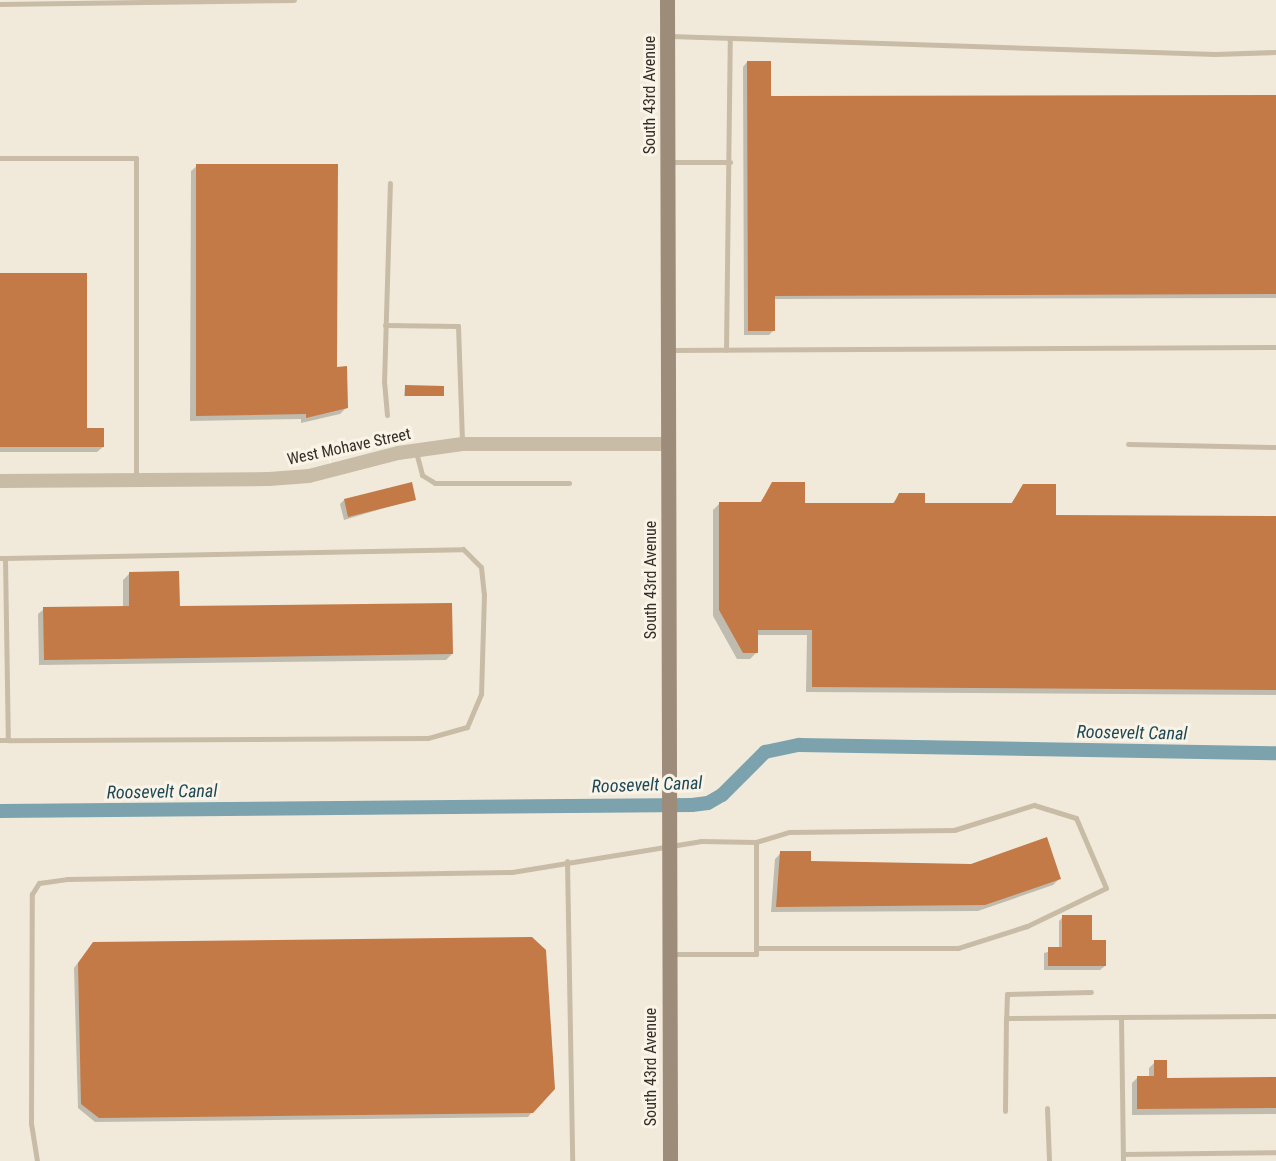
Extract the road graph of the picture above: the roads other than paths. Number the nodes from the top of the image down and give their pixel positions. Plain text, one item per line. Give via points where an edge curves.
1 (294, 0) edge
2 (667, 0) edge
3 (0, 4) edge
4 (667, 36) junction
5 (730, 39) junction
6 (1276, 52) edge
7 (0, 158) edge
8 (668, 162) junction
9 (730, 162) junction
10 (390, 183) dead end
11 (386, 325) junction
12 (1276, 347) edge
13 (669, 350) junction
14 (726, 350) junction
15 (387, 416) dead end
16 (462, 444) junction
17 (669, 444) junction
18 (1128, 444) dead end
19 (1276, 447) edge
20 (415, 450) junction
21 (0, 480) edge
22 (136, 480) junction
23 (569, 483) dead end
24 (2, 558) edge
25 (0, 740) edge
26 (8, 740) junction
27 (756, 842) junction
28 (669, 848) junction
29 (567, 861) junction
30 (756, 948) junction
31 (669, 954) junction
32 (1090, 992) dead end
33 (1276, 1016) edge
34 (1122, 1017) junction
35 (1006, 1018) junction
36 (1047, 1108) dead end
37 (1005, 1110) dead end
38 (1276, 1152) edge
39 (1123, 1154) junction
40 (37, 1161) edge
41 (572, 1161) edge
42 (670, 1161) edge
43 (1049, 1161) edge
44 (1123, 1161) edge

1 - 3 lane
2 - 4 main road, South 43rd Avenue
4 - 5 lane
4 - 8 main road, South 43rd Avenue
5 - 6 lane via 1215,54
5 - 9 lane
7 - 22 lane via 136,158
8 - 9 lane
8 - 13 main road, South 43rd Avenue
9 - 14 lane
10 - 11 lane
11 - 15 lane
11 - 16 lane via 458,326
12 - 14 lane
13 - 14 lane
13 - 17 main road, South 43rd Avenue
16 - 17 street, West Mohave Street
16 - 20 street, West Mohave Street
17 - 28 main road, South 43rd Avenue
18 - 19 lane
20 - 22 street, West Mohave Street via 309,476
20 - 23 lane via 422,475 435,483
21 - 22 street, West Mohave Street
24 - 26 lane
24 - 26 lane via 463,549 481,567 484,594 481,694 467,727 428,738
25 - 26 lane
27 - 28 lane via 701,841
27 - 30 lane
27 - 30 lane via 789,832 954,830 1034,805 1076,818 1106,888 1027,926 958,948
28 - 29 lane
28 - 31 main road, South 43rd Avenue
29 - 40 lane via 512,872 67,879 39,883 32,894 32,1124
29 - 41 lane
30 - 31 lane via 756,954
31 - 42 main road, South 43rd Avenue
32 - 35 lane via 1007,994
33 - 34 lane
34 - 35 lane
34 - 39 lane
35 - 37 lane
36 - 43 lane
38 - 39 lane
39 - 44 lane

